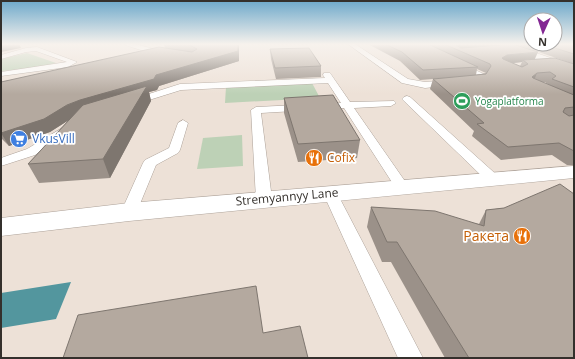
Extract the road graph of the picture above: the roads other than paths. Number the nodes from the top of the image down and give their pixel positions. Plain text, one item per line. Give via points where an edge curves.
1 (70, 61) edge
2 (375, 61) edge
3 (547, 61) edge
4 (455, 63) edge
5 (553, 63) junction
6 (535, 64) edge
7 (574, 70) edge
8 (1, 74) edge
9 (407, 99) dead end
10 (391, 103) dead end
11 (120, 106) edge
12 (348, 106) junction
13 (77, 121) edge
14 (182, 123) dead end
15 (1, 162) edge
16 (574, 172) edge
17 (493, 179) junction
18 (402, 187) junction
19 (330, 193) junction
20 (264, 199) junction
21 (129, 212) junction
22 (3, 224) edge
23 (411, 358) edge

1 - 8 lane via 73,62 68,65
2 - 4 lane via 405,81 425,85 479,80 482,76
3 - 5 street
5 - 6 lane
5 - 7 street
9 - 17 lane
10 - 12 lane
11 - 12 lane via 180,87 235,80 329,77
12 - 18 lane
12 - 20 lane via 256,110
13 - 15 lane via 31,152
14 - 21 lane via 174,150 150,163
16 - 17 street, Stremyannyy Lane
17 - 18 street, Stremyannyy Lane
18 - 19 street, Stremyannyy Lane
19 - 20 street, Stremyannyy Lane
19 - 23 lane
20 - 21 street, Stremyannyy Lane
21 - 22 street, Stremyannyy Lane

